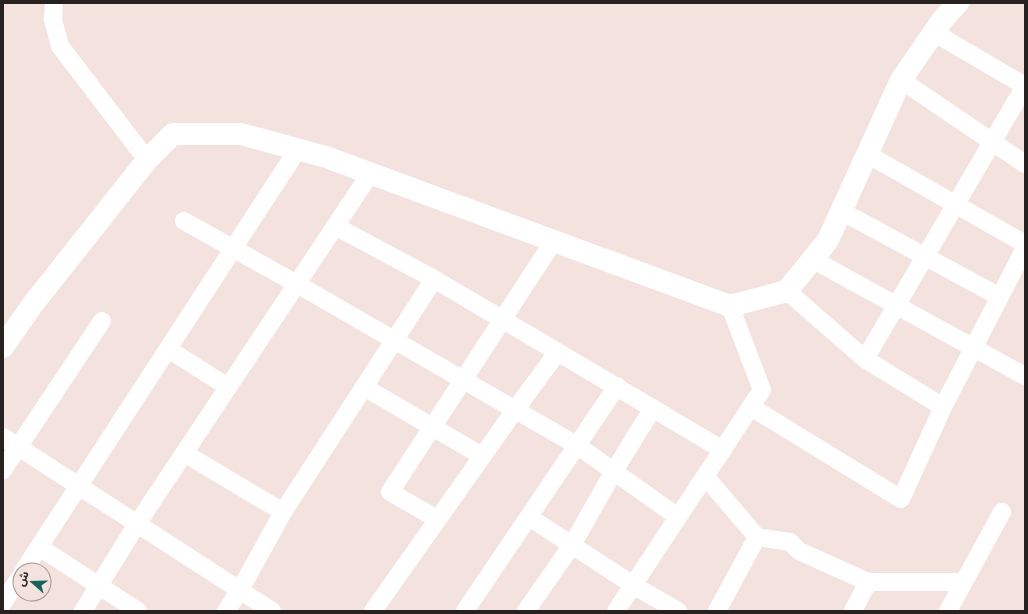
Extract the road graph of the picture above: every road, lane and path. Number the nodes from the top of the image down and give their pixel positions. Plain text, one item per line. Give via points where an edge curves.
1 (54, 3) edge
2 (958, 3) edge
3 (933, 32) junction
4 (901, 80) junction
5 (1025, 86) edge
6 (993, 142) junction
7 (298, 149) junction
8 (867, 154) junction
9 (147, 160) junction
10 (1025, 164) edge
11 (370, 174) junction
12 (956, 204) junction
13 (841, 210) junction
14 (184, 221) dead end
15 (335, 226) junction
16 (553, 242) junction
17 (1025, 244) edge
18 (233, 248) junction
19 (1025, 248) edge
20 (925, 256) junction
21 (812, 259) junction
22 (434, 279) junction
23 (297, 284) junction
24 (787, 291) junction
25 (1000, 297) junction
26 (897, 305) junction
27 (730, 306) junction
28 (504, 320) junction
29 (102, 321) dead end
30 (395, 341) junction
31 (3, 347) edge
32 (974, 347) junction
33 (168, 349) junction
34 (557, 353) junction
35 (864, 360) junction
36 (1025, 376) edge
37 (463, 380) junction
38 (617, 386) junction
39 (228, 387) junction
40 (364, 387) junction
41 (943, 406) junction
42 (751, 407) junction
43 (653, 408) junction
44 (515, 410) junction
45 (433, 427) junction
46 (3, 437) edge
47 (578, 446) junction
48 (18, 447) junction
49 (723, 450) junction
50 (184, 453) junction
51 (482, 456) junction
52 (3, 470) edge
53 (614, 471) junction
54 (705, 476) junction
55 (79, 486) junction
56 (283, 512) junction
57 (1002, 512) dead end
58 (529, 517) junction
59 (678, 517) junction
60 (437, 519) junction
61 (137, 524) junction
62 (757, 537) junction
63 (572, 545) junction
64 (39, 547) junction
65 (29, 562) edge
66 (868, 582) junction
67 (964, 582) junction
68 (99, 585) junction
69 (633, 585) junction
70 (12, 589) edge
71 (240, 590) junction
72 (3, 603) edge
73 (83, 611) edge
74 (138, 611) edge
75 (226, 611) edge
76 (272, 611) edge
77 (373, 611) edge
78 (465, 611) edge
79 (526, 611) edge
80 (616, 611) edge
81 (678, 611) edge
82 (718, 611) edge
83 (853, 611) edge
84 (948, 611) edge

1 - 9 street via 53,20 60,46
2 - 3 street
3 - 4 street
3 - 5 street
4 - 6 street
4 - 8 street
5 - 6 street
6 - 10 street
6 - 12 street
7 - 9 street via 241,134 173,134
7 - 11 street
7 - 18 street
8 - 12 street
8 - 13 street
9 - 31 street via 33,304
11 - 15 street
11 - 16 street
12 - 17 street
12 - 20 street
13 - 20 street
13 - 21 street via 828,240
14 - 18 street
15 - 22 street
15 - 23 street
16 - 27 street
16 - 28 street
18 - 23 street
18 - 33 street
19 - 25 street
20 - 25 street
20 - 26 street
21 - 24 street
21 - 26 street
22 - 28 street
22 - 30 street
23 - 30 street
23 - 39 street
24 - 27 street
24 - 35 street
25 - 32 street
26 - 32 street
26 - 35 street
27 - 42 street via 762,390
28 - 34 street
28 - 37 street
29 - 48 street
30 - 37 street
30 - 40 street
32 - 36 street
32 - 41 street
33 - 39 street
33 - 55 street
34 - 38 street
34 - 44 street
35 - 41 street
37 - 44 street
37 - 45 street
38 - 43 street
38 - 47 street
39 - 50 street
40 - 45 street
40 - 56 street
41 - 42 street via 901,499
42 - 49 street
43 - 49 street
43 - 53 street
44 - 47 street
44 - 51 street
45 - 51 street
45 - 60 street via 390,492
46 - 48 street
47 - 53 street
47 - 58 street
48 - 52 street
48 - 55 street
49 - 54 street
50 - 56 street
50 - 61 street
51 - 60 street
53 - 59 street
53 - 63 street
54 - 59 street
54 - 62 street
55 - 61 street
55 - 64 street
56 - 71 street
57 - 67 street
58 - 63 street
58 - 78 street
59 - 69 street
60 - 77 street
61 - 68 street
61 - 71 street
62 - 66 street via 790,542 799,551
62 - 82 street
63 - 69 street
63 - 79 street
64 - 65 street
64 - 68 street
66 - 67 street
66 - 83 street
67 - 84 street
68 - 73 street
68 - 74 street
69 - 80 street
69 - 81 street
70 - 72 street
71 - 75 street
71 - 76 street

